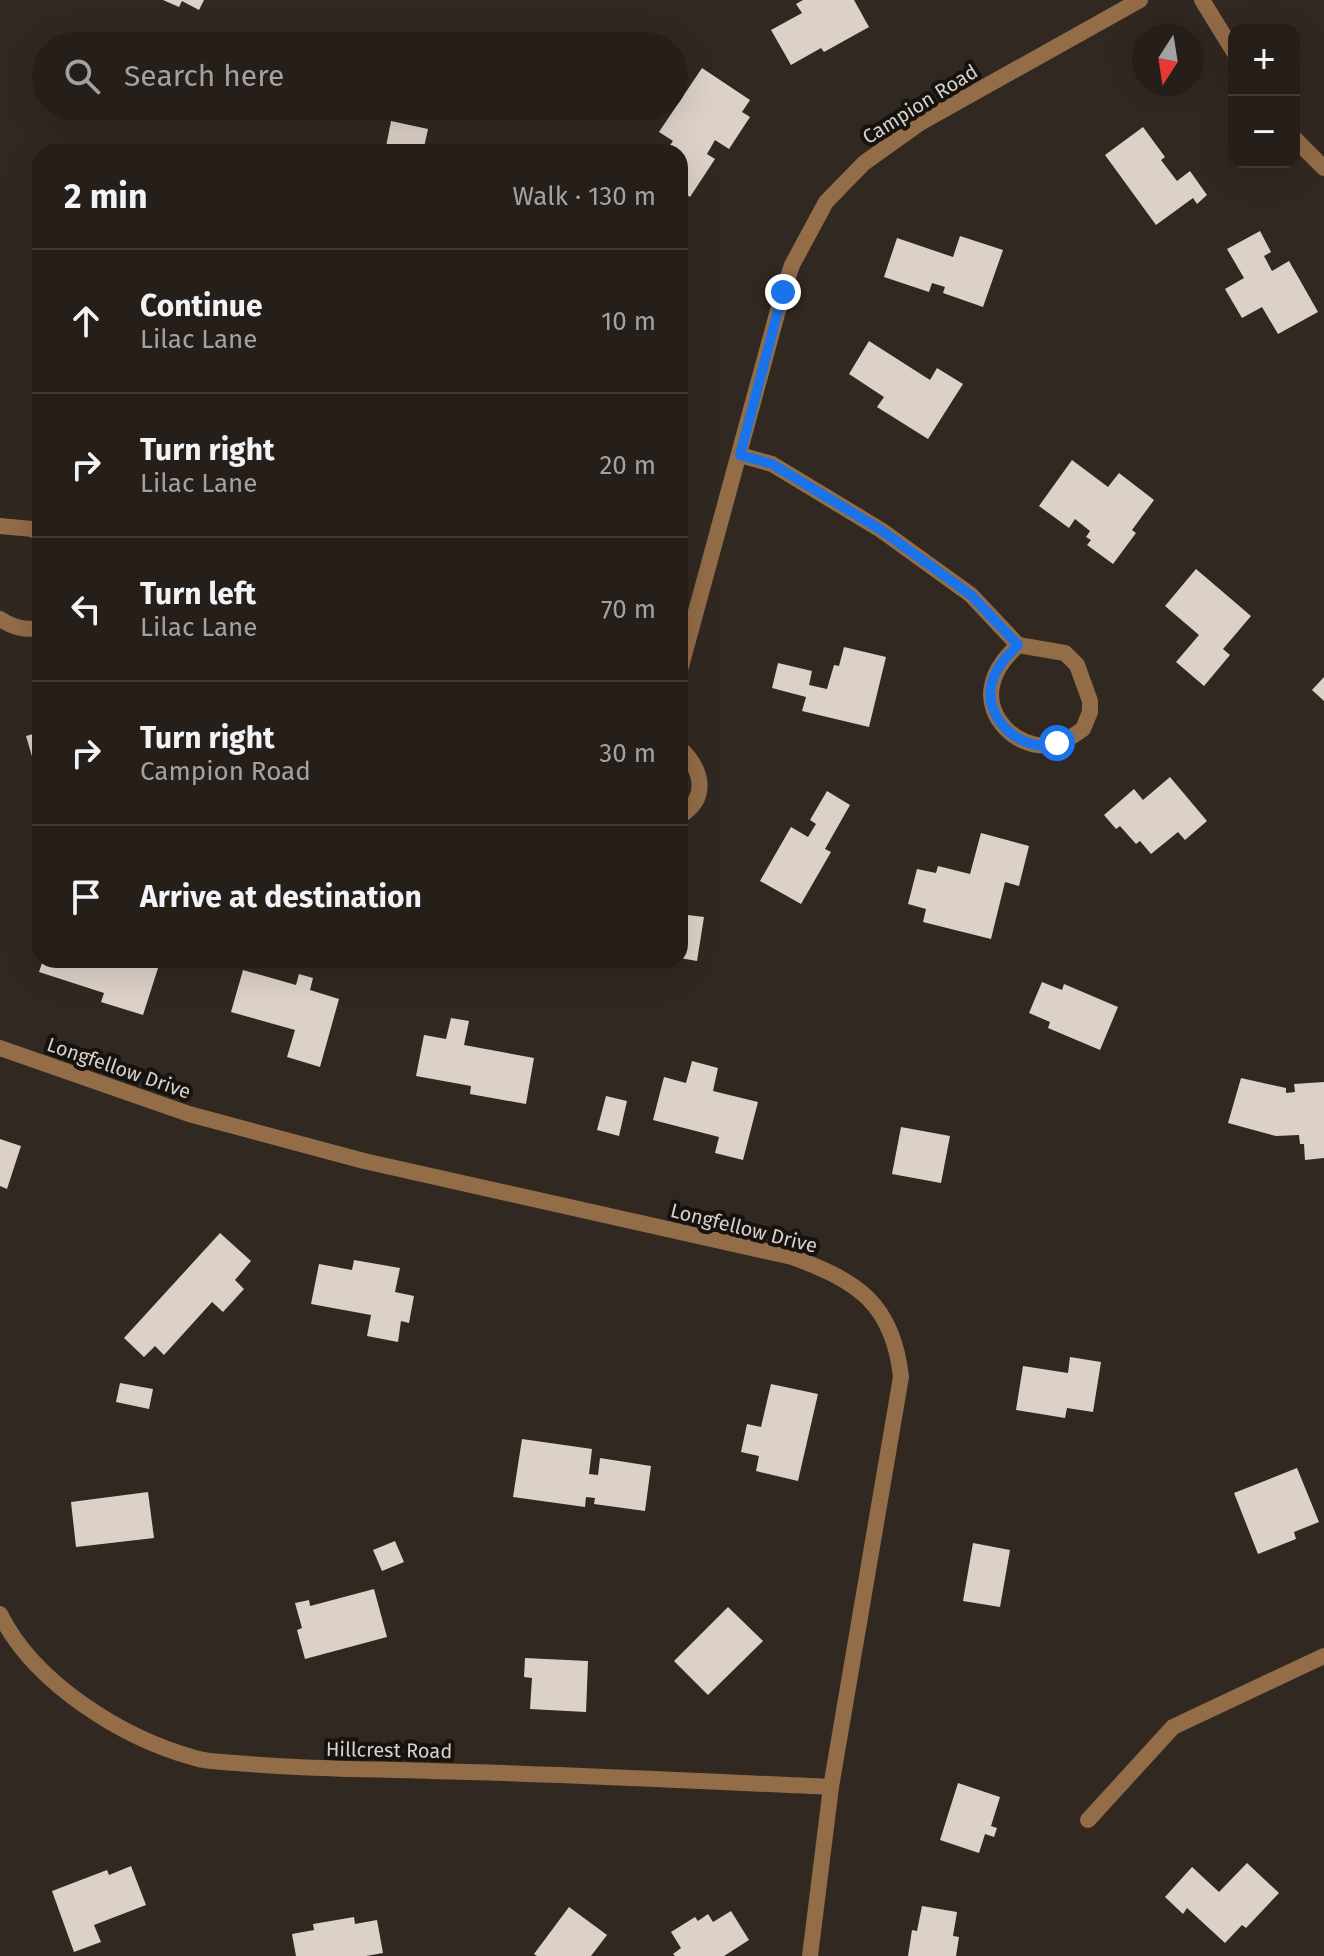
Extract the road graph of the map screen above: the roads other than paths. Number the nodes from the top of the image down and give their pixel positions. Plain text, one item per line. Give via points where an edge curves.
1 (1140, 0) edge
2 (1202, 0) edge
3 (1228, 42) edge
4 (1300, 144) edge
5 (1324, 168) edge
6 (740, 455) junction
7 (0, 526) edge
8 (32, 529) edge
9 (0, 619) edge
10 (32, 629) edge
11 (688, 641) edge
12 (1018, 645) junction
13 (688, 760) edge
14 (688, 810) edge
15 (0, 1048) edge
16 (0, 1614) edge
17 (1324, 1656) edge
18 (831, 1787) junction
19 (1088, 1820) dead end
20 (810, 1956) edge

1 - 6 street, Campion Road via 920,123 864,163 826,202 787,278
2 - 3 street
4 - 5 street
6 - 11 street, Campion Road
6 - 12 street via 772,464 881,530 971,595
7 - 8 street
9 - 10 street
12 - 12 street via 1065,653 1077,665 1090,701 1083,729 1050,746 1038,745 1008,732 998,720 991,688 1001,662
13 - 14 street via 700,791
15 - 18 street, Longfellow Drive via 189,1114 364,1161 792,1257 862,1291 892,1330 901,1377
16 - 18 street, Hillcrest Road via 7,1629 75,1701 198,1760
17 - 19 street via 1173,1727
18 - 20 street, Longfellow Drive

